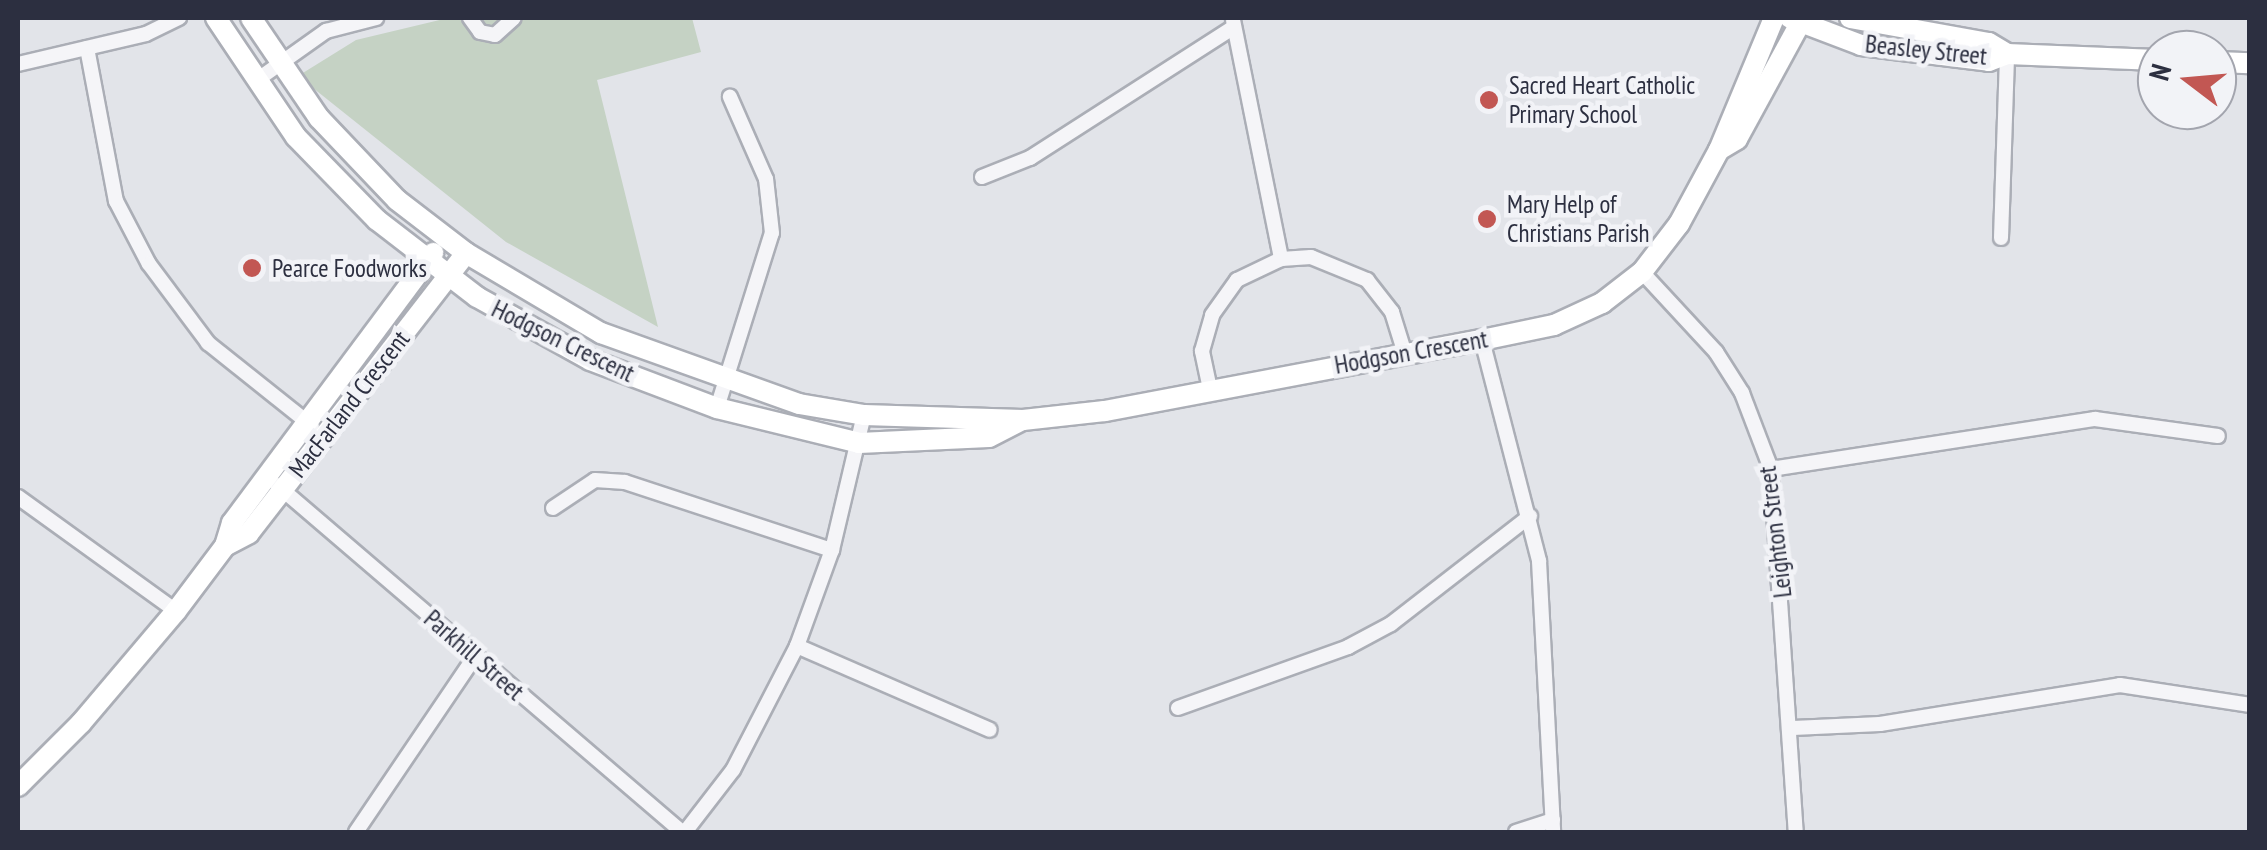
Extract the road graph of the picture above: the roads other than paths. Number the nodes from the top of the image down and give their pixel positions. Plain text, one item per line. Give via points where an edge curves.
1 (179, 18) edge
2 (216, 18) edge
3 (251, 18) edge
4 (376, 18) edge
5 (470, 18) edge
6 (514, 18) edge
7 (1774, 18) edge
8 (1850, 18) edge
9 (1798, 19) edge
10 (1234, 22) edge
11 (87, 48) junction
12 (2007, 54) junction
13 (2137, 59) edge
14 (282, 62) junction
15 (18, 64) edge
16 (257, 80) junction
17 (730, 97) dead end
18 (1719, 150) junction
19 (982, 176) dead end
20 (445, 238) junction
21 (2000, 238) dead end
22 (466, 253) junction
23 (1281, 259) junction
24 (426, 262) junction
25 (1642, 272) junction
26 (447, 278) junction
27 (1482, 340) junction
28 (1405, 354) junction
29 (726, 382) junction
30 (1210, 388) junction
31 (718, 408) junction
32 (864, 415) junction
33 (1023, 420) junction
34 (307, 422) junction
35 (324, 436) junction
36 (2218, 436) dead end
37 (859, 443) junction
38 (1770, 469) junction
39 (275, 483) junction
40 (18, 497) edge
41 (553, 508) dead end
42 (1530, 516) junction
43 (832, 550) junction
44 (176, 612) junction
45 (797, 646) junction
46 (475, 656) junction
47 (2250, 704) edge
48 (1178, 708) dead end
49 (1793, 728) junction
50 (990, 730) dead end
51 (18, 786) edge
52 (1553, 826) edge
53 (356, 832) edge
54 (684, 832) edge
55 (1516, 832) edge
56 (1796, 832) edge

1 - 11 street
2 - 16 street, Hodgson Crescent
3 - 14 street, Hodgson Crescent
4 - 14 street via 326,31
5 - 6 street via 480,32 495,35
7 - 18 street, Hodgson Crescent
8 - 12 street, Beasley Street via 1989,43
9 - 12 street, Beasley Street via 1861,46 1989,61
9 - 18 street, Hodgson Crescent via 1737,139
10 - 19 street via 1030,158
10 - 23 street
11 - 15 street
11 - 34 street via 116,201 149,264 208,343
12 - 13 street, Beasley Street
12 - 21 street
14 - 16 street
14 - 20 street, Hodgson Crescent via 358,161
16 - 24 street, Hodgson Crescent via 296,137
17 - 29 street via 766,179 772,234
18 - 25 street, Hodgson Crescent via 1679,224
20 - 22 street, Hodgson Crescent
20 - 24 street, MacFarland Crescent
22 - 26 street, MacFarland Crescent
22 - 29 street, Hodgson Crescent via 601,333
23 - 28 street via 1311,257 1368,280 1392,312
23 - 30 street via 1237,280 1212,316 1202,350
24 - 26 street, Hodgson Crescent
24 - 34 street, MacFarland Crescent
25 - 27 street, Hodgson Crescent via 1602,303 1554,325
25 - 38 street, Leighton Street via 1716,352 1742,394
26 - 31 street, Hodgson Crescent via 590,360
26 - 35 street, MacFarland Crescent
27 - 28 street, Hodgson Crescent
27 - 42 street
28 - 30 street, Hodgson Crescent
29 - 31 street
29 - 32 street, Hodgson Crescent
30 - 33 street, Hodgson Crescent
31 - 37 street, Hodgson Crescent
32 - 33 street, Hodgson Crescent
32 - 37 street
33 - 37 street, Hodgson Crescent via 989,437
34 - 35 street
34 - 39 street, MacFarland Crescent
35 - 39 street, MacFarland Crescent
36 - 38 street via 2096,419
37 - 43 street
38 - 49 street, Leighton Street
39 - 44 street, MacFarland Crescent via 232,523 225,546
39 - 46 street, Parkhill Street
40 - 44 street
41 - 43 street via 595,480 626,482
42 - 48 street via 1390,624 1348,647
42 - 52 street via 1539,561
43 - 45 street
44 - 51 street, MacFarland Crescent
45 - 50 street
45 - 54 street via 733,770
46 - 53 street
46 - 54 street, Parkhill Street
47 - 49 street via 2120,685 1880,724
49 - 56 street, Leighton Street
52 - 55 street

